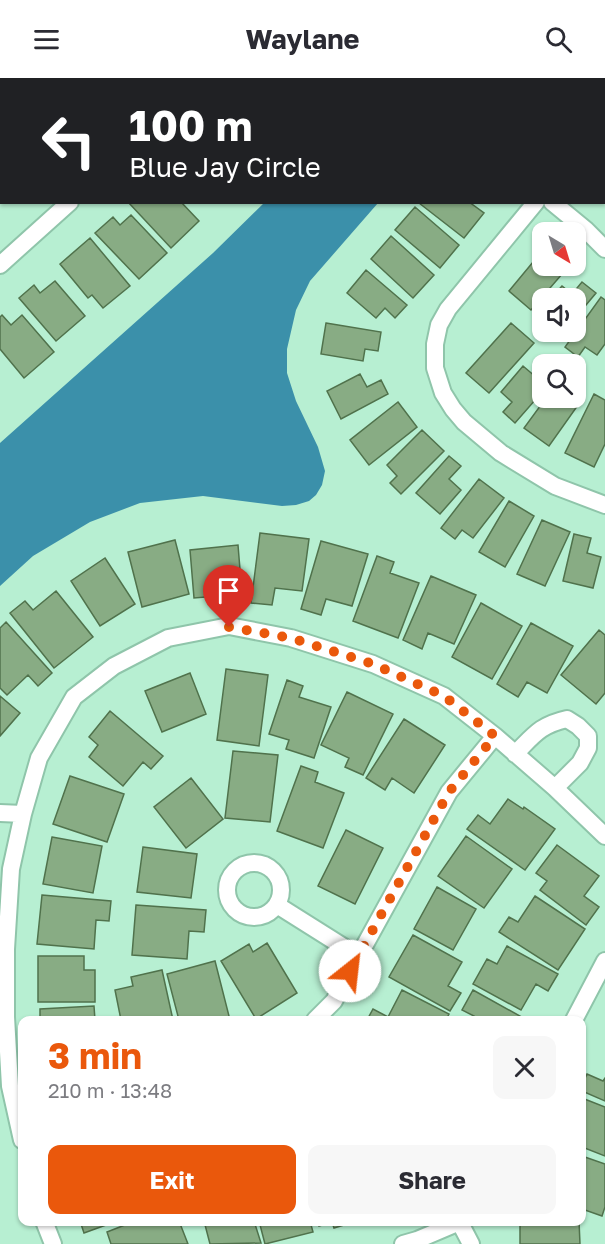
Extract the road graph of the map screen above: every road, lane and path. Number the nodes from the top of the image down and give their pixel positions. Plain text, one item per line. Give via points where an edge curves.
1 (68, 204) edge
2 (534, 204) edge
3 (554, 204) edge
4 (605, 249) edge
5 (0, 266) edge
6 (605, 505) edge
7 (495, 736) junction
8 (515, 754) junction
9 (555, 788) junction
10 (0, 813) edge
11 (23, 814) junction
12 (605, 836) edge
13 (5, 868) edge
14 (277, 905) dead end
15 (358, 956) junction
16 (605, 961) edge
17 (319, 1016) edge
18 (576, 1016) edge
19 (11, 1086) edge
20 (18, 1120) edge
21 (46, 1226) edge
22 (451, 1226) edge
23 (463, 1226) edge
24 (53, 1244) edge
25 (403, 1244) edge
26 (471, 1244) edge

1 - 5 street
2 - 6 street via 448,309 435,344 435,368 453,409 501,453 555,486
3 - 4 street
7 - 8 street
7 - 11 street via 444,696 373,664 291,638 229,627 168,638 114,666 74,697 39,758
7 - 15 street via 449,792
8 - 9 street
8 - 9 street via 542,727 567,719 578,726 588,736 588,748 580,763
9 - 12 street
10 - 11 street
11 - 13 street
13 - 19 street via 6,1017
14 - 15 street
15 - 17 street via 334,1001
16 - 18 street
19 - 20 street
21 - 24 street
22 - 25 street
23 - 26 street

